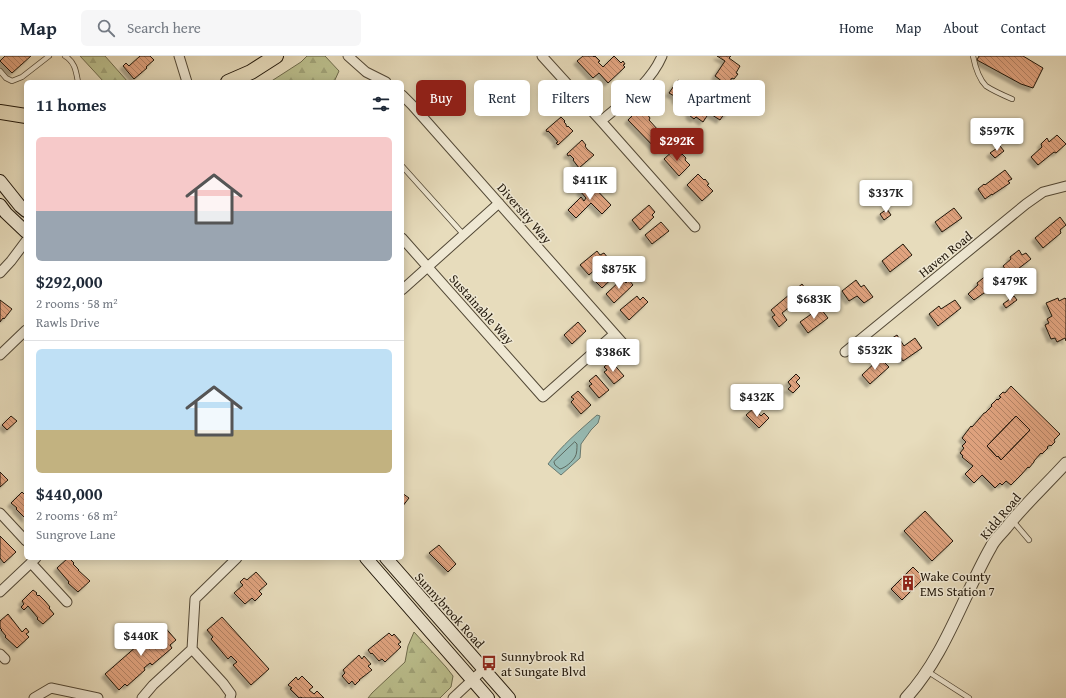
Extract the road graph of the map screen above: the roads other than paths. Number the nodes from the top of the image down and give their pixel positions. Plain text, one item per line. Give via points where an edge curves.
1 (49, 56) edge
2 (65, 56) edge
3 (180, 56) edge
4 (276, 56) edge
5 (348, 56) edge
6 (542, 56) edge
7 (662, 56) edge
8 (973, 56) edge
9 (0, 71) edge
10 (78, 80) edge
11 (186, 80) edge
12 (233, 80) edge
13 (382, 80) edge
14 (404, 97) edge
15 (1012, 99) dead end
16 (3, 114) edge
17 (24, 116) edge
18 (601, 121) junction
19 (404, 168) edge
20 (0, 180) edge
21 (1066, 186) edge
22 (499, 203) junction
23 (0, 205) edge
24 (24, 209) edge
25 (694, 227) dead end
26 (24, 230) edge
27 (464, 235) junction
28 (404, 240) edge
29 (24, 244) edge
30 (428, 267) junction
31 (0, 273) edge
32 (404, 288) edge
33 (24, 332) edge
34 (614, 334) junction
35 (628, 349) dead end
36 (845, 352) dead end
37 (0, 355) edge
38 (1066, 463) edge
39 (0, 513) edge
40 (1012, 520) junction
41 (24, 539) edge
42 (1029, 540) dead end
43 (34, 560) edge
44 (235, 560) edge
45 (368, 560) edge
46 (388, 560) edge
47 (0, 592) edge
48 (67, 602) dead end
49 (192, 649) junction
50 (484, 669) junction
51 (927, 671) junction
52 (472, 680) junction
53 (966, 697) edge
54 (34, 698) edge
55 (98, 698) edge
56 (142, 698) edge
57 (230, 698) edge
58 (453, 698) edge
59 (488, 698) edge
60 (509, 698) edge
61 (906, 698) edge

1 - 9 lane via 22,77 12,81
2 - 10 lane via 76,68
3 - 11 street
4 - 12 main road
5 - 13 street via 366,72
6 - 18 street
7 - 18 street via 639,88
8 - 15 lane via 979,76 986,86
14 - 22 street, Diversity Way
16 - 17 main road
18 - 25 street
19 - 27 lane
20 - 24 main road
21 - 36 street, Haven Road via 1043,192 1026,204
22 - 27 street
22 - 34 street, Diversity Way
23 - 26 main road
27 - 30 street
28 - 30 street, Sustainable Way
29 - 31 street
30 - 32 street
30 - 34 street, Sustainable Way via 543,397
33 - 37 street
34 - 35 street, Diversity Way
38 - 40 street, Kidd Road
39 - 41 street
40 - 42 lane
40 - 51 street, Kidd Road via 992,545
43 - 47 street
43 - 48 street
44 - 49 street via 195,599
45 - 52 main road
46 - 50 main road, Sunnybrook Road
49 - 56 street via 152,685
49 - 57 street via 223,683 231,694
50 - 52 street
50 - 60 main road, Sunnybrook Road
51 - 53 lane
51 - 61 street, Kidd Road
52 - 58 street
52 - 59 main road
54 - 55 street via 51,688

